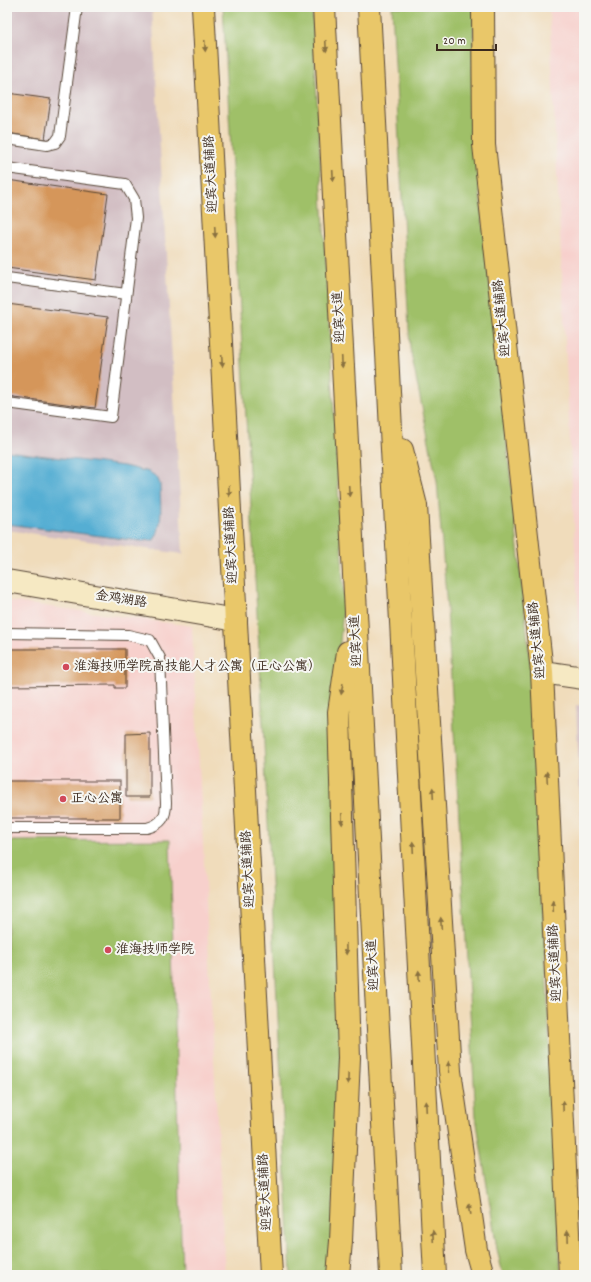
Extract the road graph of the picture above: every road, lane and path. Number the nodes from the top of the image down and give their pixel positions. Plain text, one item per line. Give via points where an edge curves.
1 (77, 7) edge
2 (203, 7) edge
3 (324, 7) edge
4 (369, 7) edge
5 (483, 7) edge
6 (7, 139) edge
7 (7, 168) edge
8 (7, 278) edge
9 (126, 294) junction
10 (390, 399) junction
11 (7, 403) edge
12 (7, 581) edge
13 (355, 609) junction
14 (236, 620) junction
15 (7, 633) edge
16 (542, 672) junction
17 (584, 678) edge
18 (7, 828) edge
19 (271, 1275) edge
20 (338, 1275) edge
21 (391, 1275) edge
22 (435, 1275) edge
23 (483, 1275) edge
24 (570, 1275) edge

1 - 6 lane via 60,136 56,144
2 -> 14 main road, 迎宾大道辅路
3 -> 13 main road, 迎宾大道
4 - 10 main road
5 - 16 main road, 迎宾大道辅路 via 484,145
7 - 9 lane via 125,184 134,199 136,218
8 - 9 lane
9 - 11 lane via 111,417
22 -> 10 main road
23 -> 10 main road via 476,1250 450,1071 416,506
12 - 14 street, 金鸡湖路
13 -> 20 main road via 339,712 349,1058 342,1241
13 - 21 main road, 迎宾大道
14 - 19 main road, 迎宾大道辅路
15 - 18 lane via 128,635 150,640 160,658 166,802 163,820 147,828
16 - 17 street
24 -> 16 main road, 迎宾大道辅路

